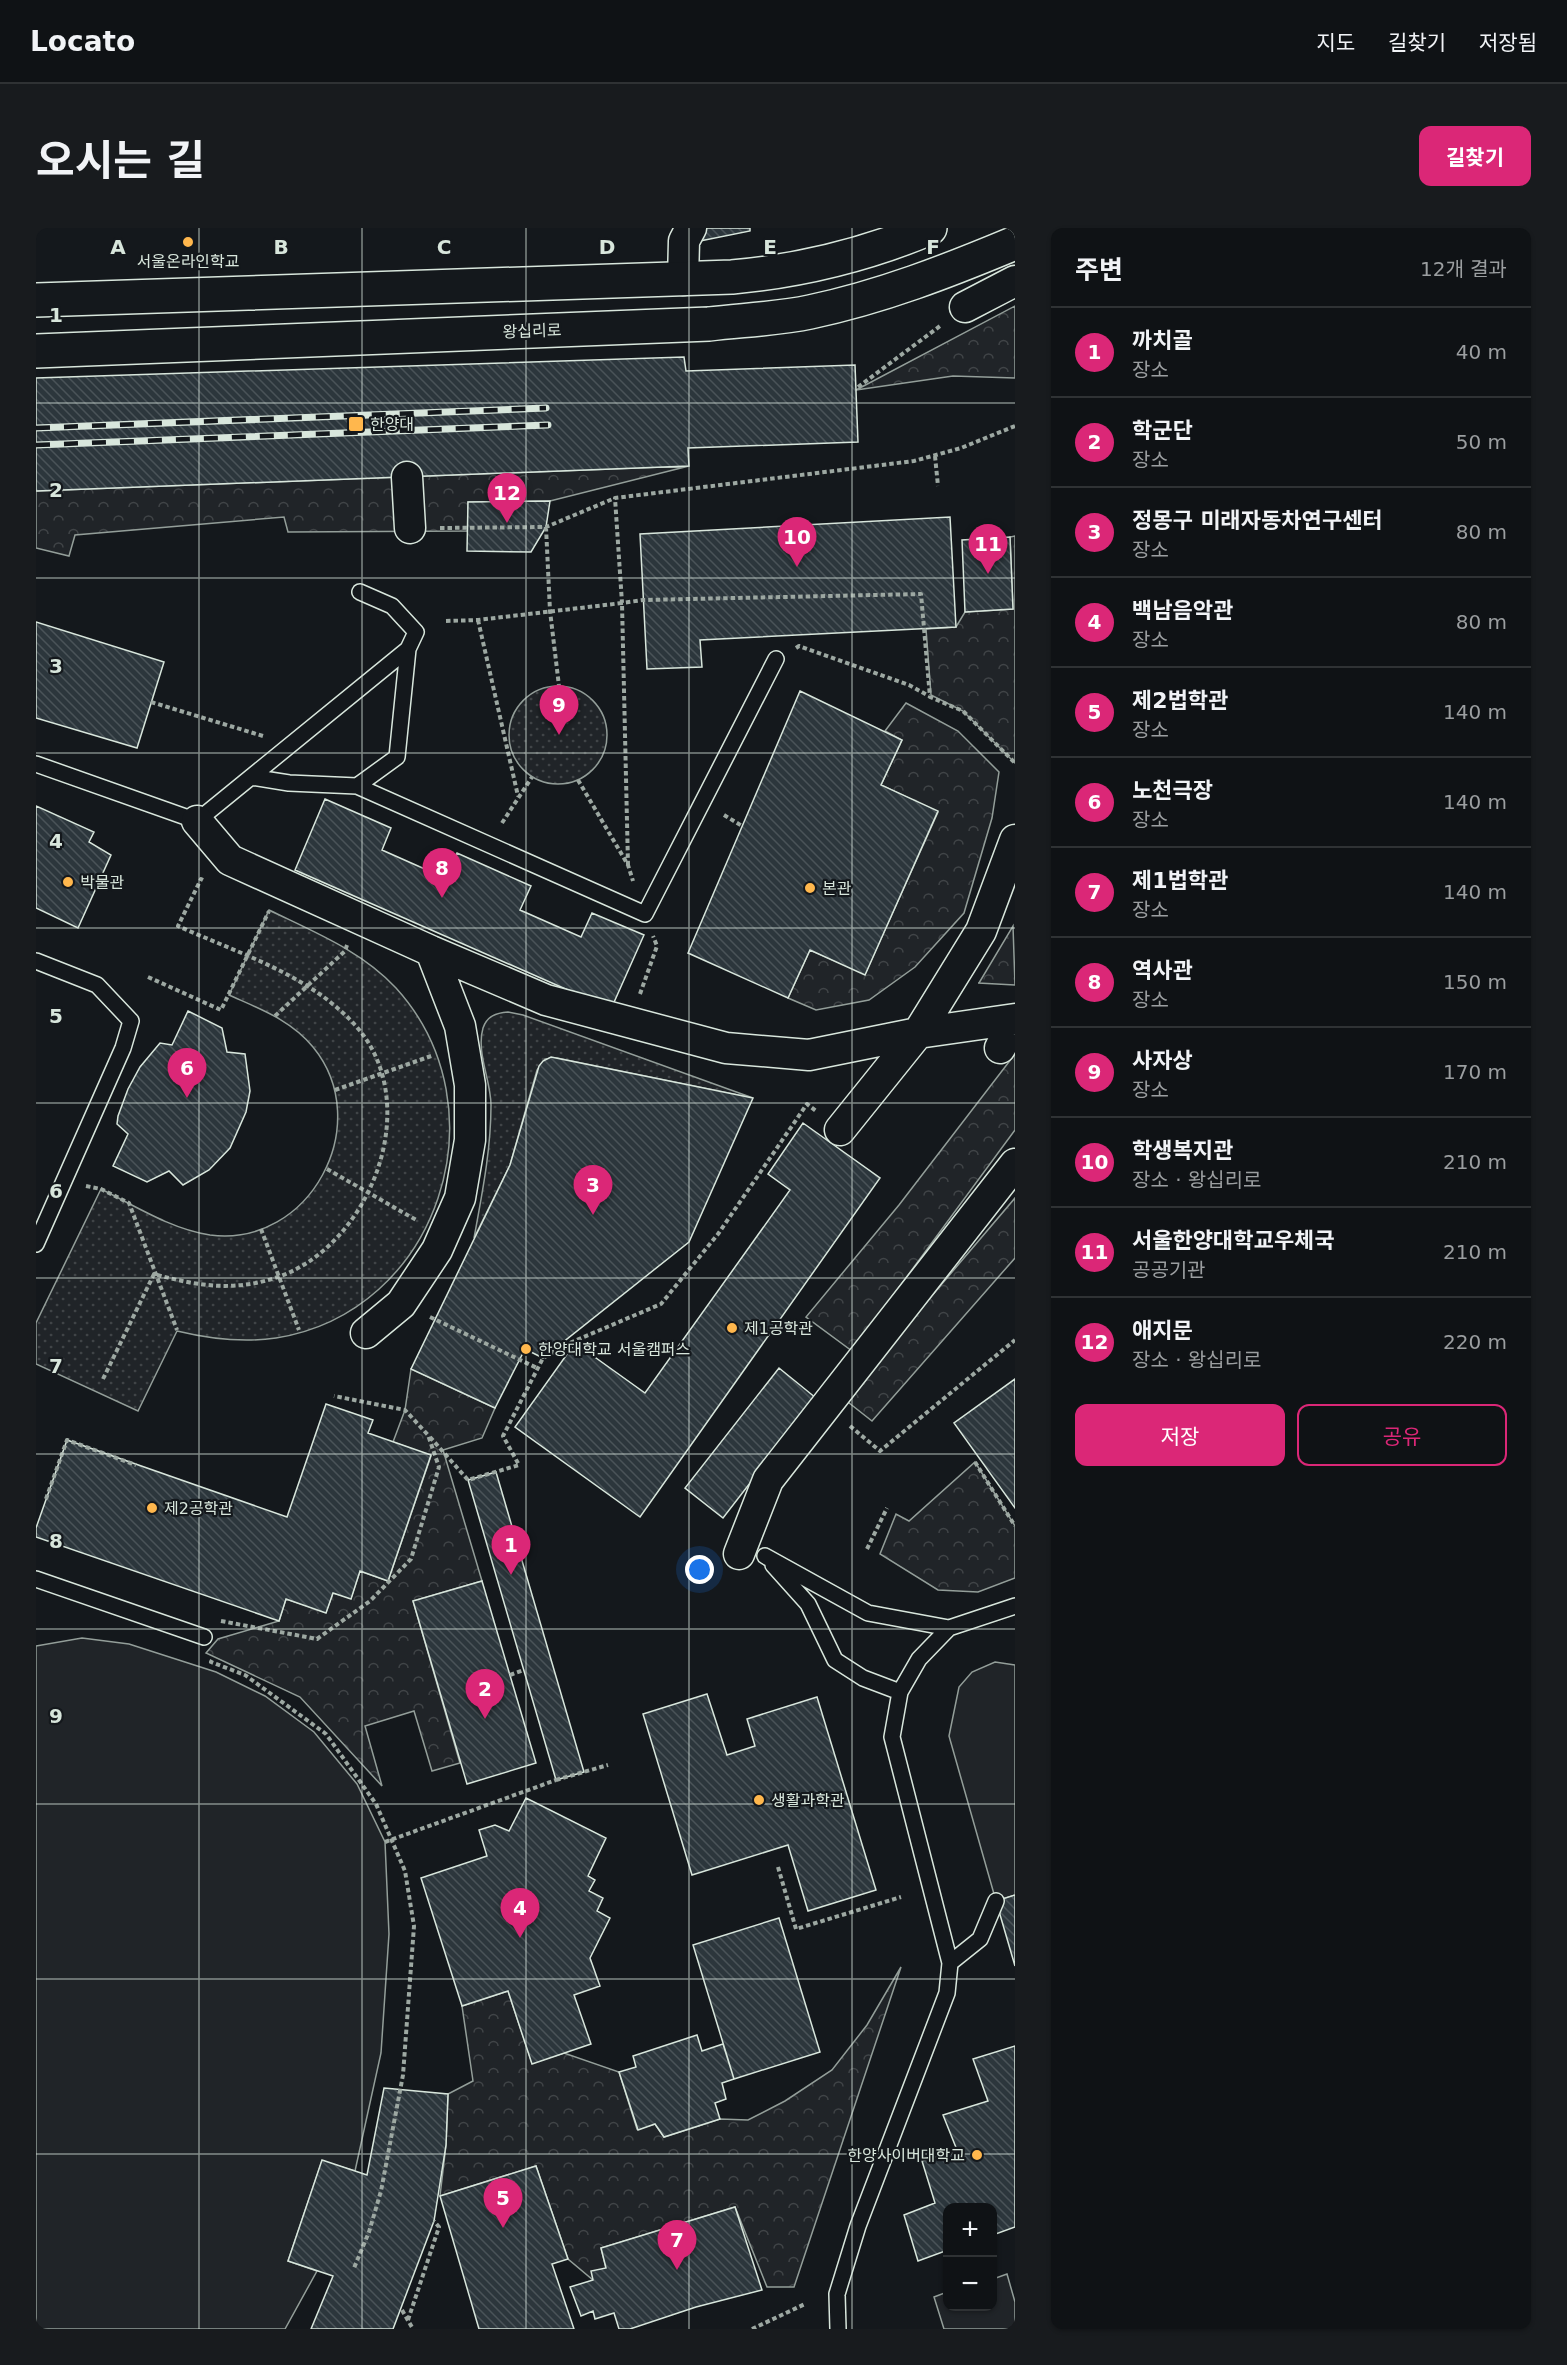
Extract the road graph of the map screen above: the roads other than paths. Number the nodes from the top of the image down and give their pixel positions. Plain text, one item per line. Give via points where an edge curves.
1 (691, 228) edge
2 (930, 228) edge
3 (1015, 243) edge
4 (683, 280) junction
5 (1015, 281) edge
6 (36, 300) edge
7 (965, 307) road end
8 (36, 351) edge
9 (407, 477) dead end
10 (410, 528) road end
11 (360, 592) dead end
12 (408, 649) junction
13 (776, 659) road end
14 (36, 764) edge
15 (251, 777) junction
16 (357, 786) junction
17 (196, 821) junction
18 (1015, 840) edge
19 (431, 951) junction
20 (36, 961) edge
21 (1015, 1020) edge
22 (918, 1033) junction
23 (1000, 1048) dead end
24 (840, 1130) road end
25 (1015, 1164) edge
26 (36, 1244) edge
27 (366, 1333) dead end
28 (738, 1554) dead end
29 (36, 1579) edge
30 (1015, 1606) edge
31 (949, 1628) junction
32 (204, 1637) dead end
33 (900, 1692) junction
34 (996, 1901) dead end
35 (950, 1963) junction
36 (838, 2329) edge

1 - 4 street via 684,240
2 - 4 main road via 899,241 773,273
3 - 8 main road, 왕십리로 via 909,285 808,312 760,319
4 - 6 main road
5 - 7 street
9 - 10 street
11 - 12 lane via 392,606 416,632
12 - 15 lane
12 - 16 lane via 397,757
13 - 16 lane via 645,914
14 - 17 lane
15 - 16 lane
15 - 17 lane
17 - 19 street via 230,860
18 - 22 street via 981,931
19 - 22 street via 546,1000 726,1048 809,1055
19 - 27 street via 460,1026 470,1085 470,1140 460,1198 437,1250 401,1304
20 - 26 lane via 97,985 131,1021 123,1048
21 - 22 street
21 - 23 street
22 - 24 street
25 - 28 street via 768,1480
29 - 32 lane
30 - 31 lane
31 - 33 lane via 919,1659
31 - 33 lane via 868,1613 765,1557 808,1605 836,1660 863,1678
33 - 35 lane via 892,1737
34 - 35 lane via 980,1940
35 - 36 lane via 947,1993 858,2226 837,2294

